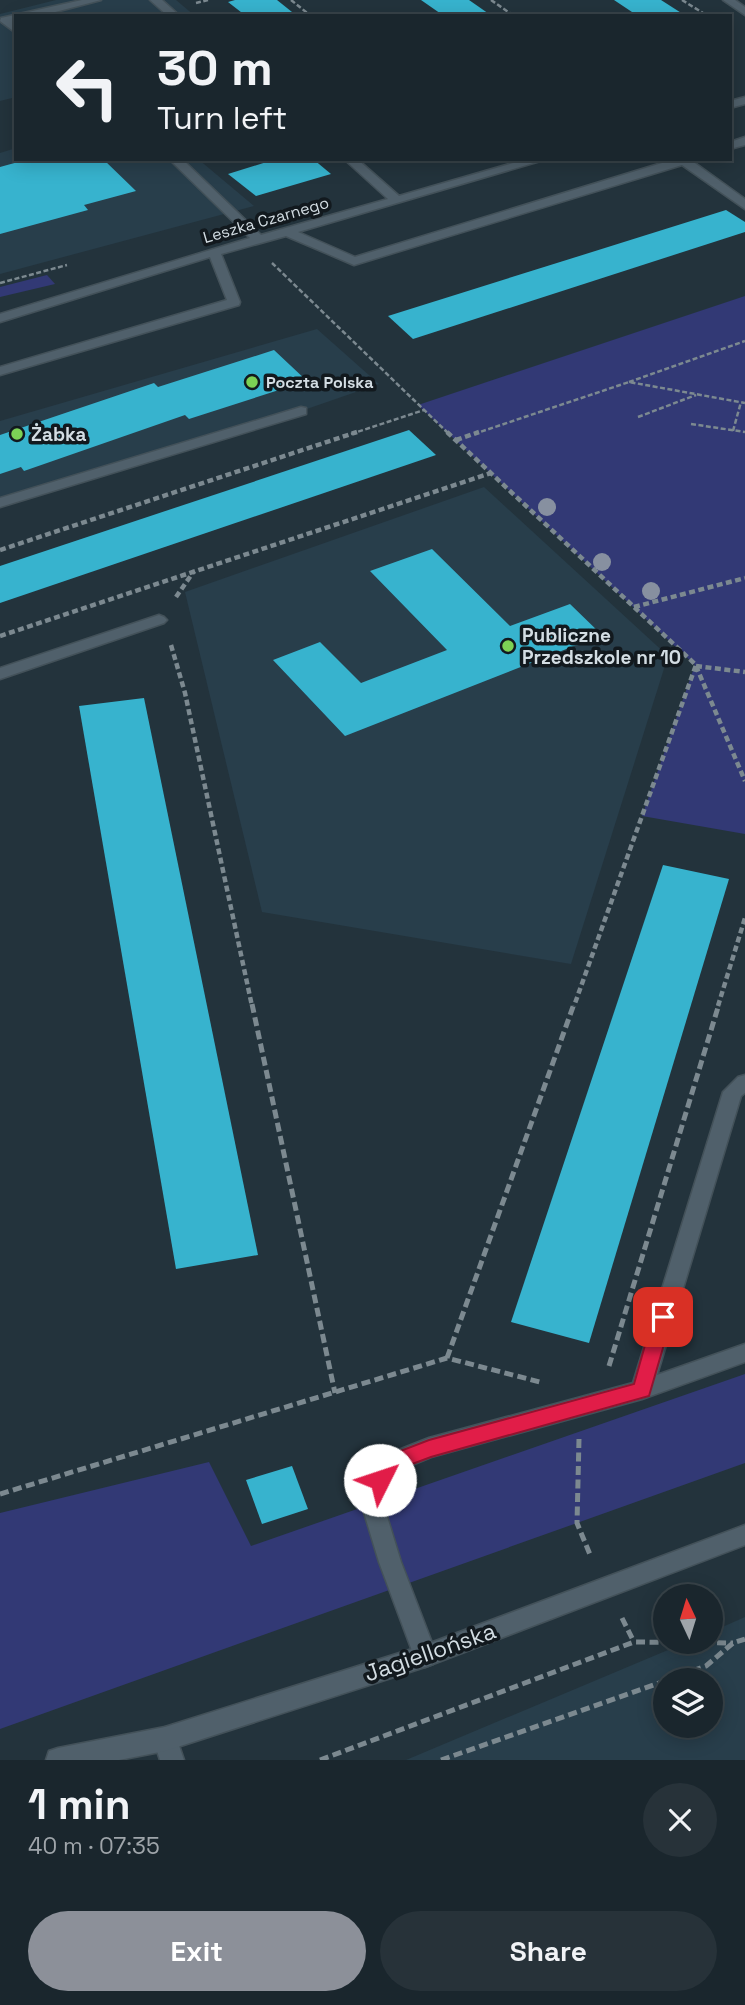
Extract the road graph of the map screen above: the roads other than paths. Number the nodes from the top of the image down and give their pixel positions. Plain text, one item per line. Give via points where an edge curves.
1 (96, 0) edge
2 (155, 0) edge
3 (728, 0) edge
4 (745, 12) edge
5 (34, 14) edge
6 (172, 14) edge
7 (14, 18) edge
8 (14, 28) edge
9 (177, 161) edge
10 (352, 161) edge
11 (528, 161) edge
12 (681, 161) edge
13 (685, 161) edge
14 (398, 201) junction
15 (745, 205) edge
16 (288, 232) junction
17 (259, 240) junction
18 (214, 252) junction
19 (0, 318) edge
20 (0, 371) edge
21 (301, 411) dead end
22 (0, 503) edge
23 (159, 620) road end
24 (0, 674) edge
25 (745, 1082) edge
26 (745, 1353) edge
27 (642, 1390) junction
28 (745, 1535) edge
29 (425, 1656) junction
30 (168, 1749) edge
31 (101, 1755) edge
32 (58, 1760) edge

1 - 5 street
2 - 6 street
3 - 4 street
7 - 8 street via 5,20
9 - 17 street
10 - 14 street
11 - 14 street, Leszka Czarnego
12 - 16 street via 354,261
13 - 15 street
14 - 16 street, Leszka Czarnego
16 - 17 street, Leszka Czarnego
17 - 18 street, Leszka Czarnego
18 - 19 street, Leszka Czarnego
18 - 20 street via 234,302
21 - 22 street
23 - 24 street
25 - 27 street via 733,1092
26 - 27 street
27 - 29 street via 429,1448 389,1464 370,1496
28 - 29 street, Jagiellońska
29 - 30 street, Jagiellońska
30 - 31 street, Jagiellońska
31 - 32 street, Jagiellońska

